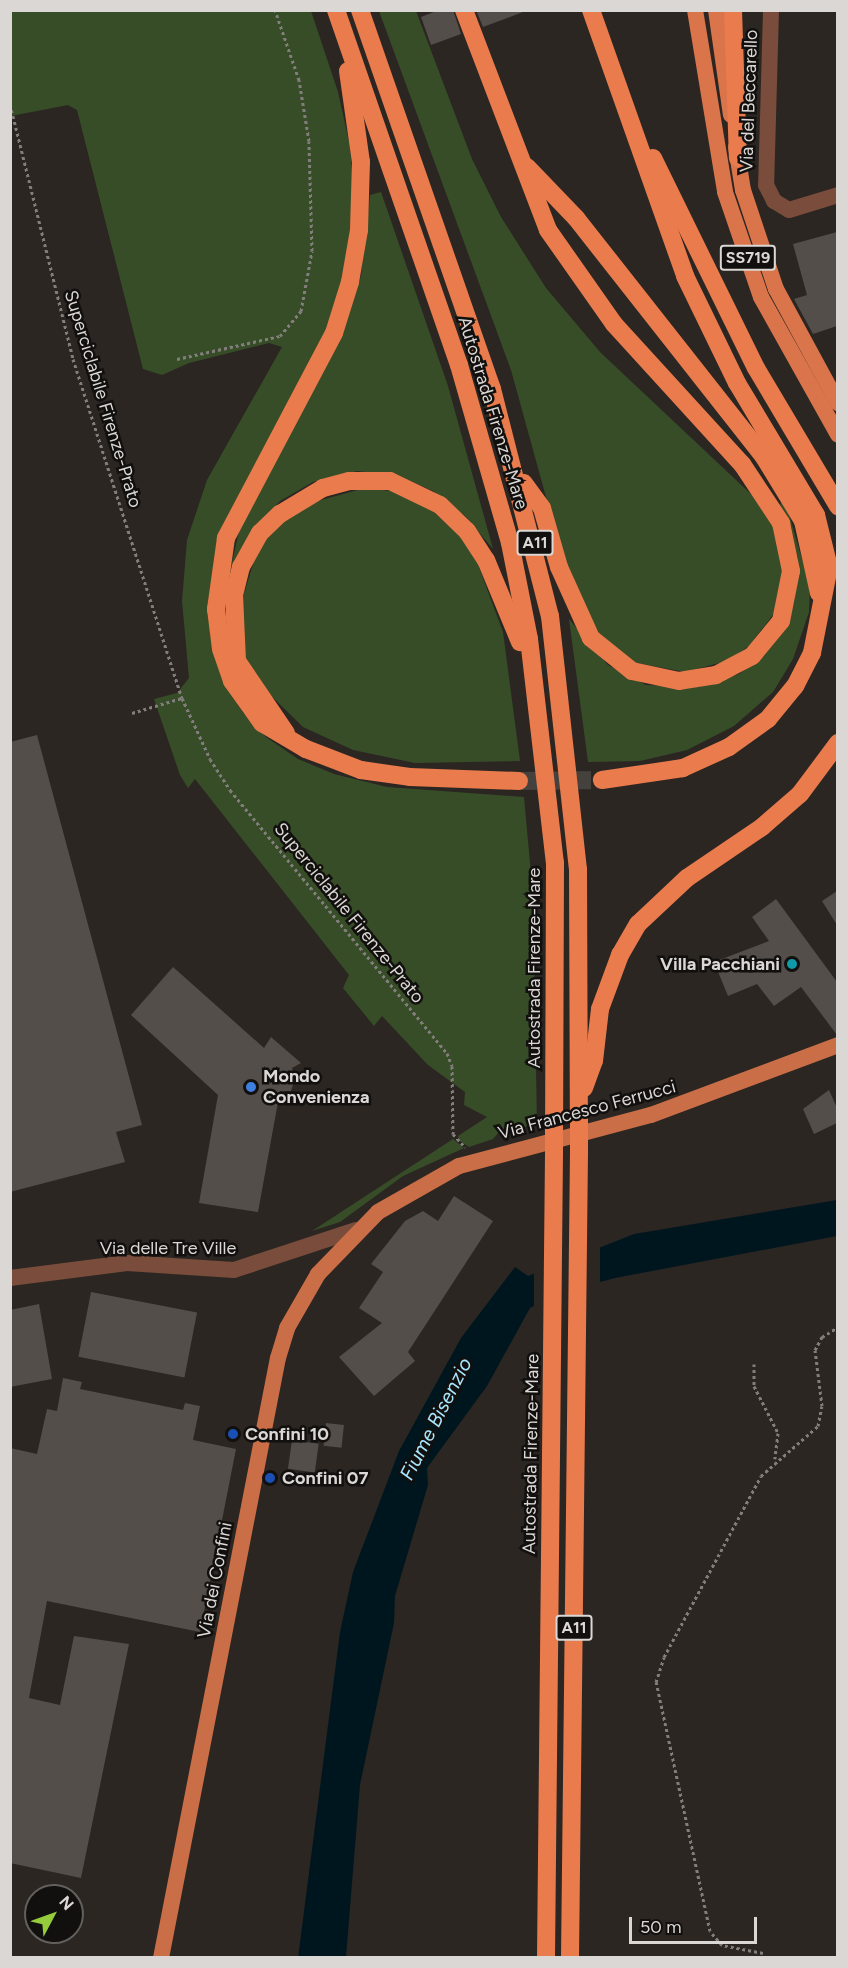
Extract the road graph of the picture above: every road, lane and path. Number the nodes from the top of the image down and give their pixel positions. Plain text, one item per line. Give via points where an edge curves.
1 (275, 10) edge
2 (360, 10) edge
3 (464, 10) edge
4 (591, 10) edge
5 (695, 10) edge
6 (716, 10) edge
7 (733, 10) edge
8 (771, 10) edge
9 (339, 19) edge
10 (620, 94) junction
11 (10, 104) edge
12 (738, 158) junction
13 (519, 159) junction
14 (837, 195) edge
15 (177, 359) dead end
16 (837, 403) edge
17 (837, 435) edge
18 (516, 472) junction
19 (837, 506) edge
20 (822, 617) junction
21 (539, 697) junction
22 (182, 698) junction
23 (132, 713) dead end
24 (291, 739) junction
25 (837, 743) edge
26 (602, 780) tunnel mouth
27 (519, 781) tunnel mouth
28 (837, 1045) edge
29 (579, 1110) junction
30 (469, 1148) dead end
31 (356, 1230) junction
32 (10, 1278) edge
33 (837, 1326) edge
34 (754, 1364) dead end
35 (774, 1460) junction
36 (763, 1953) dead end
37 (161, 1958) edge
38 (546, 1958) edge
39 (570, 1958) edge

1 - 15 path via 299,80 309,141 312,250 301,311 280,336
2 - 18 highway, Autostrada Firenze-Mare / A11 via 469,318
3 - 13 highway
4 - 10 highway
5 - 17 highway, SS719 via 725,192 757,286
6 - 12 highway, SS719
7 - 12 highway
8 - 14 street, Via del Beccarello via 772,77 763,167 774,201 781,207 796,209
9 - 21 highway, Autostrada Firenze-Mare / A11 via 485,453 510,543
9 - 24 highway via 361,162 359,230 350,282 334,333 226,538 216,596 217,630 232,681 262,723
10 - 19 highway via 756,369
10 - 20 highway via 685,276 737,383 816,515 829,567
11 - 22 path, Superciclabile Firenze-Prato via 73,359
12 - 16 highway, SS719 via 743,190 776,289
13 - 18 highway via 548,230 614,324 742,464 781,524 791,571 780,621 752,656 716,675 679,681 632,671 591,638 559,567 542,508
13 - 20 highway via 576,218 764,457 803,521
18 - 29 highway, Autostrada Firenze-Mare / A11 via 550,616 574,809 580,907
20 - 26 highway via 812,653 795,686 744,737 683,768
21 - 24 highway via 504,597 467,531 424,494 390,481 349,481 323,488 280,514 249,549 237,583 232,617 237,661
21 - 38 highway, Autostrada Firenze-Mare / A11, bridge via 555,863
22 - 23 path
22 - 30 path, Superciclabile Firenze-Prato via 210,759 230,790 447,1053 452,1066 453,1134
24 - 27 highway via 361,770 410,777
25 - 29 highway via 800,794 762,827 687,878 638,924 620,955 600,1009 594,1061
28 - 31 main road, Via Francesco Ferrucci via 660,1112 459,1166 418,1186
29 - 39 highway, Autostrada Firenze-Mare / A11, bridge
31 - 32 street, Via delle Tre Ville via 234,1270 127,1263
31 - 37 main road, Via dei Confini via 301,1300 278,1358
33 - 35 path via 822,1337 815,1350 822,1406 818,1426 807,1439
34 - 35 path via 754,1386 778,1433
35 - 36 path via 748,1497 664,1657 656,1682 710,1931 722,1945

